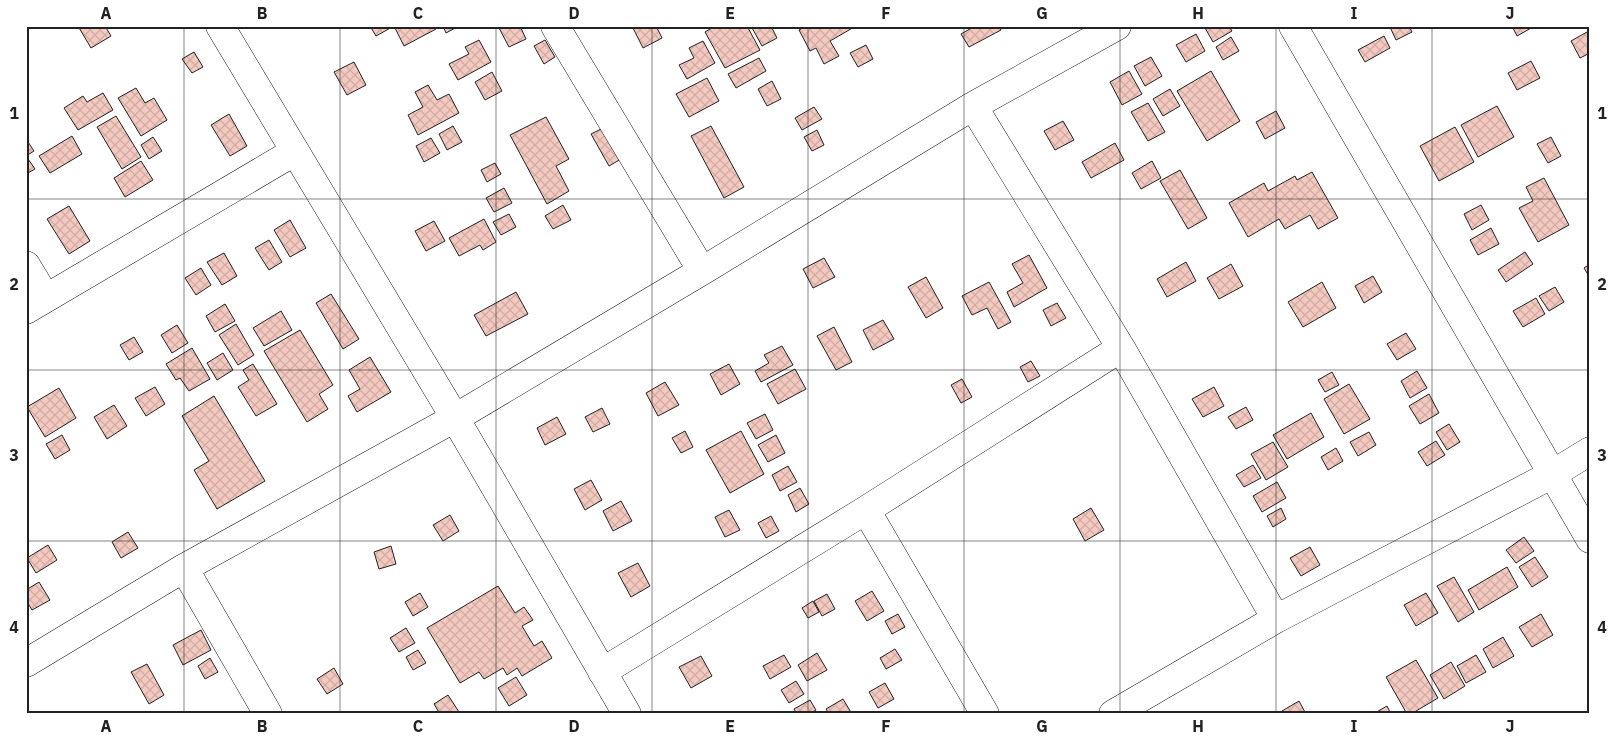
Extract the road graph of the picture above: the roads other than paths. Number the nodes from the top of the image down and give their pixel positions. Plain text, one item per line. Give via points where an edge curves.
1 (220, 26) edge
2 (555, 26) edge
3 (1117, 26) edge
4 (1293, 26) edge
5 (973, 106) junction
6 (294, 152) junction
7 (26, 265) edge
8 (702, 271) junction
9 (36, 304) edge
10 (1121, 348) junction
11 (454, 418) junction
12 (1590, 452) edge
13 (1551, 475) junction
14 (866, 510) junction
15 (1590, 539) edge
16 (184, 568) junction
17 (1276, 619) junction
18 (26, 663) edge
19 (602, 672) junction
20 (268, 714) edge
21 (626, 714) edge
22 (986, 714) edge
23 (1113, 714) edge

1 - 6 street
2 - 8 street
3 - 5 street
4 - 13 street
5 - 8 street
5 - 10 street
6 - 9 street
6 - 11 street
7 - 9 street
8 - 11 street
10 - 14 street
10 - 17 street
11 - 16 street
11 - 19 street
12 - 13 street
13 - 15 street
13 - 17 street
14 - 19 street
14 - 22 street
16 - 18 street
16 - 20 street
17 - 23 street
19 - 21 street

